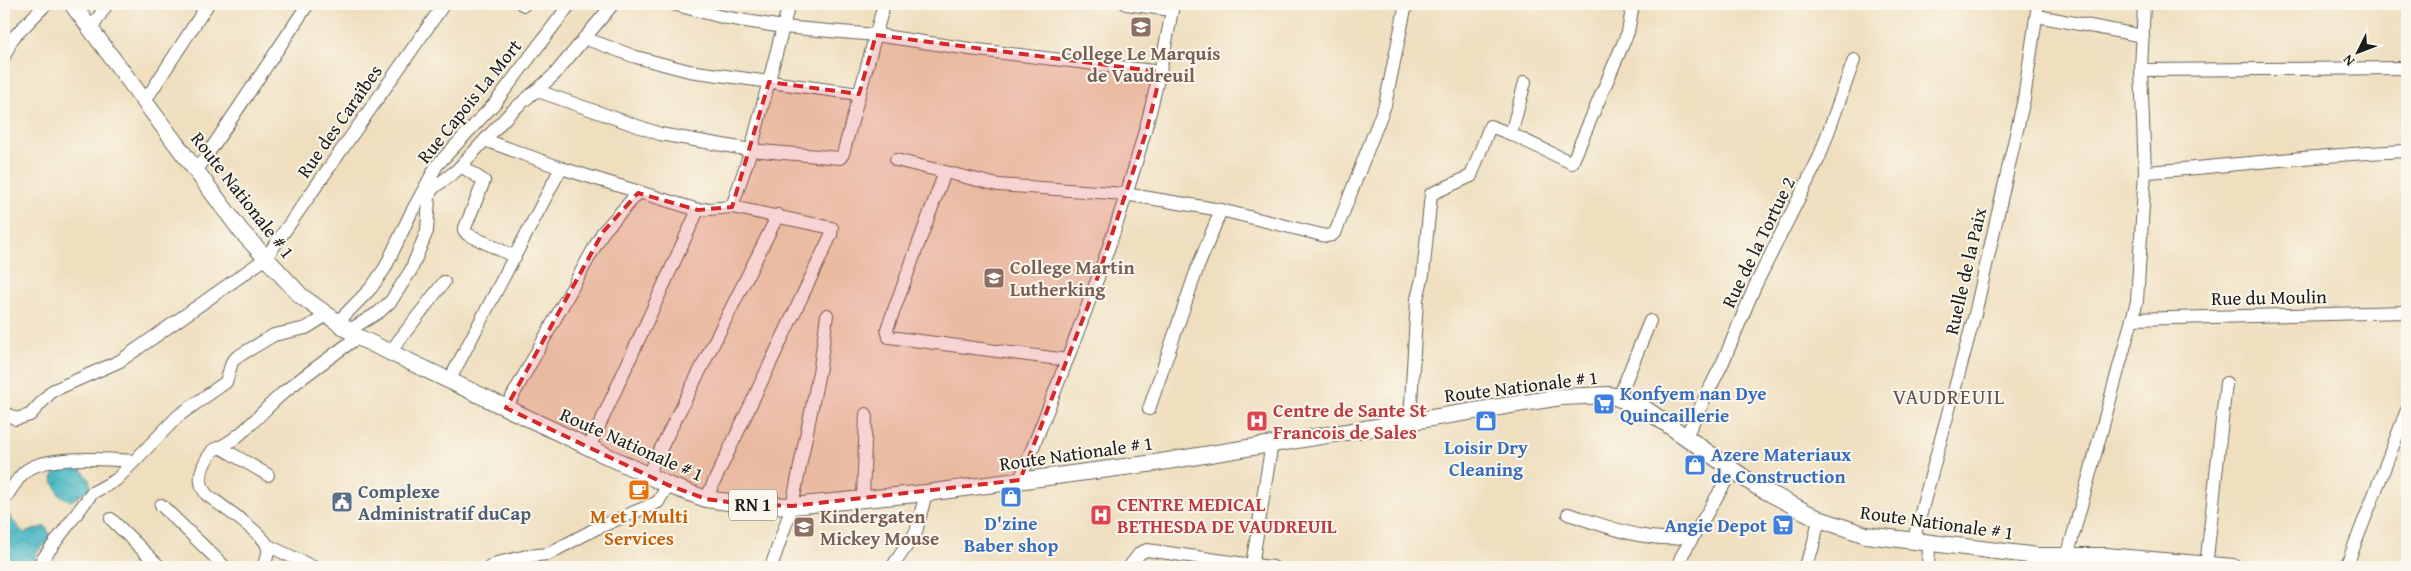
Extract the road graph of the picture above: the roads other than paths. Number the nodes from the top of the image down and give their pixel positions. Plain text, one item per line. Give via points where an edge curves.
1 (46, 4) edge
2 (72, 4) edge
3 (107, 4) edge
4 (208, 4) edge
5 (308, 4) edge
6 (444, 4) edge
7 (570, 4) edge
8 (613, 4) edge
9 (673, 4) edge
10 (789, 4) edge
11 (884, 4) edge
12 (1126, 4) edge
13 (1406, 4) edge
14 (1633, 4) edge
15 (2144, 4) edge
16 (1173, 7) edge
17 (2038, 10) edge
18 (783, 27) junction
19 (91, 29) junction
20 (876, 35) junction
21 (2143, 36) junction
22 (584, 38) junction
23 (4, 57) edge
24 (1854, 60) dead end
25 (2407, 68) edge
26 (2141, 70) junction
27 (1161, 72) junction
28 (769, 82) junction
29 (1526, 82) dead end
30 (538, 91) junction
31 (860, 94) junction
32 (145, 100) junction
33 (1511, 134) junction
34 (485, 140) junction
35 (751, 150) junction
36 (2407, 151) edge
37 (896, 160) dead end
38 (461, 166) junction
39 (561, 168) junction
40 (197, 170) junction
41 (945, 172) junction
42 (2145, 172) junction
43 (638, 193) junction
44 (1125, 194) junction
45 (732, 207) junction
46 (698, 210) junction
47 (1222, 210) junction
48 (778, 215) junction
49 (515, 257) junction
50 (265, 259) junction
51 (444, 282) dead end
52 (2407, 312) edge
53 (826, 315) dead end
54 (2132, 319) junction
55 (1650, 322) dead end
56 (342, 326) junction
57 (390, 352) junction
58 (1067, 360) junction
59 (449, 381) junction
60 (2226, 383) dead end
61 (1619, 397) junction
62 (506, 408) junction
63 (1149, 410) dead end
64 (2407, 410) edge
65 (4, 412) edge
66 (866, 414) dead end
67 (1410, 421) junction
68 (1686, 436) junction
69 (1272, 443) junction
70 (220, 447) junction
71 (589, 448) junction
72 (134, 461) junction
73 (1732, 471) junction
74 (648, 474) junction
75 (268, 475) dead end
76 (1020, 480) junction
77 (668, 485) junction
78 (926, 493) junction
79 (863, 498) junction
80 (706, 499) junction
81 (4, 500) edge
82 (161, 505) dead end
83 (792, 506) junction
84 (1568, 514) dead end
85 (112, 519) dead end
86 (1819, 519) junction
87 (1694, 534) junction
88 (1921, 543) junction
89 (267, 545) junction
90 (2067, 557) junction
91 (2036, 562) edge
92 (39, 564) dead end
93 (1252, 565) junction
94 (2206, 566) edge
95 (160, 567) edge
96 (225, 567) edge
97 (262, 567) edge
98 (313, 567) edge
99 (490, 567) edge
100 (771, 567) edge
101 (892, 567) edge
102 (1129, 567) edge
103 (1273, 567) edge
104 (1678, 567) edge
105 (1804, 567) edge
106 (1928, 567) edge
107 (2233, 567) edge
108 (2346, 567) edge

1 - 23 street via 12,39
2 - 19 main road, Route Nationale # 1 / RN 1
3 - 19 street
4 - 32 street
5 - 40 street
6 - 50 street, Rue des Caraïbes
7 - 56 street, Rue Capois La Mort via 495,103 437,165 385,268
8 - 22 street
9 - 18 street via 722,17
10 - 18 street
11 - 20 street
12 - 16 street
13 - 47 street via 1385,105 1336,231 1326,236
14 - 33 street via 1628,32 1572,163
15 - 21 street
16 - 27 street
17 - 21 street
17 - 88 street, Ruelle de la Paix via 2024,99
18 - 20 street
18 - 28 street
19 - 32 main road, Route Nationale # 1 / RN 1
20 - 27 street
20 - 31 street
21 - 26 street
22 - 28 street via 636,57 689,71
22 - 30 street
24 - 68 street, Rue de la Tortue 2 via 1819,158
25 - 26 street
26 - 42 street
27 - 44 street via 1146,133
28 - 31 street
28 - 35 street
29 - 33 street
30 - 34 street via 511,112
30 - 35 street via 660,134
31 - 35 street via 840,158
32 - 40 main road, Route Nationale # 1 / RN 1
33 - 67 street via 1490,126 1471,176 1431,194 1423,275 1417,299
34 - 38 street
34 - 39 street
35 - 45 street
36 - 42 street
37 - 41 street
38 - 49 street via 484,181 464,230
38 - 56 street via 432,189 427,231 419,254 390,301 379,312
39 - 43 street
39 - 49 street
40 - 50 main road, Route Nationale # 1 / RN 1
41 - 44 street via 998,185
41 - 58 street via 887,328 888,337
42 - 54 street via 2137,301
43 - 46 street
43 - 62 street via 603,232
44 - 47 street
44 - 58 street
45 - 46 street
45 - 48 street
46 - 71 street
47 - 63 street via 1197,270
48 - 74 street
48 - 80 street via 829,226 833,231
49 - 59 street
50 - 56 main road, Route Nationale # 1 / RN 1 via 301,296
50 - 65 street, Rue des Caraïbes via 120,361 52,391 25,418 16,419
51 - 57 street
52 - 54 street, Rue du Moulin
53 - 83 street via 820,367
54 - 90 street
55 - 61 street
56 - 57 main road, Route Nationale # 1 / RN 1
56 - 70 street via 283,393 244,430
56 - 72 street via 306,328 274,336 237,356 226,382 178,416
57 - 59 main road, Route Nationale # 1 / RN 1
58 - 76 street
59 - 62 main road, Route Nationale # 1 / RN 1
60 - 94 street
61 - 67 main road, Route Nationale # 1 / RN 1 via 1562,397
61 - 68 main road, Route Nationale # 1 / RN 1 via 1644,408
62 - 71 main road, Route Nationale # 1 / RN 1
64 - 108 street
66 - 79 street
67 - 69 main road, Route Nationale # 1 / RN 1
68 - 73 main road, Route Nationale # 1 / RN 1
69 - 76 main road, Route Nationale # 1 / RN 1 via 1155,463
69 - 93 street
70 - 75 street
70 - 89 street via 208,455 199,476 200,486
71 - 74 main road, Route Nationale # 1 / RN 1
72 - 81 street via 64,460 39,464 27,470
72 - 92 street via 116,480 92,493
73 - 86 main road, Route Nationale # 1 / RN 1
73 - 87 street
74 - 77 main road, Route Nationale # 1 / RN 1
76 - 78 main road, Route Nationale # 1 / RN 1
77 - 80 main road, Route Nationale # 1 / RN 1
77 - 99 street via 658,502 597,528 548,554 497,562
78 - 79 main road, Route Nationale # 1 / RN 1
78 - 101 street via 916,532
79 - 83 main road, Route Nationale # 1 / RN 1
80 - 83 main road, Route Nationale # 1 / RN 1
82 - 96 street
83 - 100 street
84 - 87 street via 1628,532 1683,539
85 - 95 street
86 - 88 main road, Route Nationale # 1 / RN 1 via 1866,536
86 - 105 street via 1812,550
87 - 104 street
88 - 91 main road, Route Nationale # 1 / RN 1
88 - 106 street, Ruelle de la Paix
89 - 97 street via 268,555
89 - 98 street
90 - 91 main road, Route Nationale # 1 / RN 1
90 - 94 main road, Route Nationale # 1 / RN 1 via 2106,556
93 - 102 street via 1147,550 1140,553
93 - 103 street
94 - 107 main road, Route Nationale # 1 / RN 1

